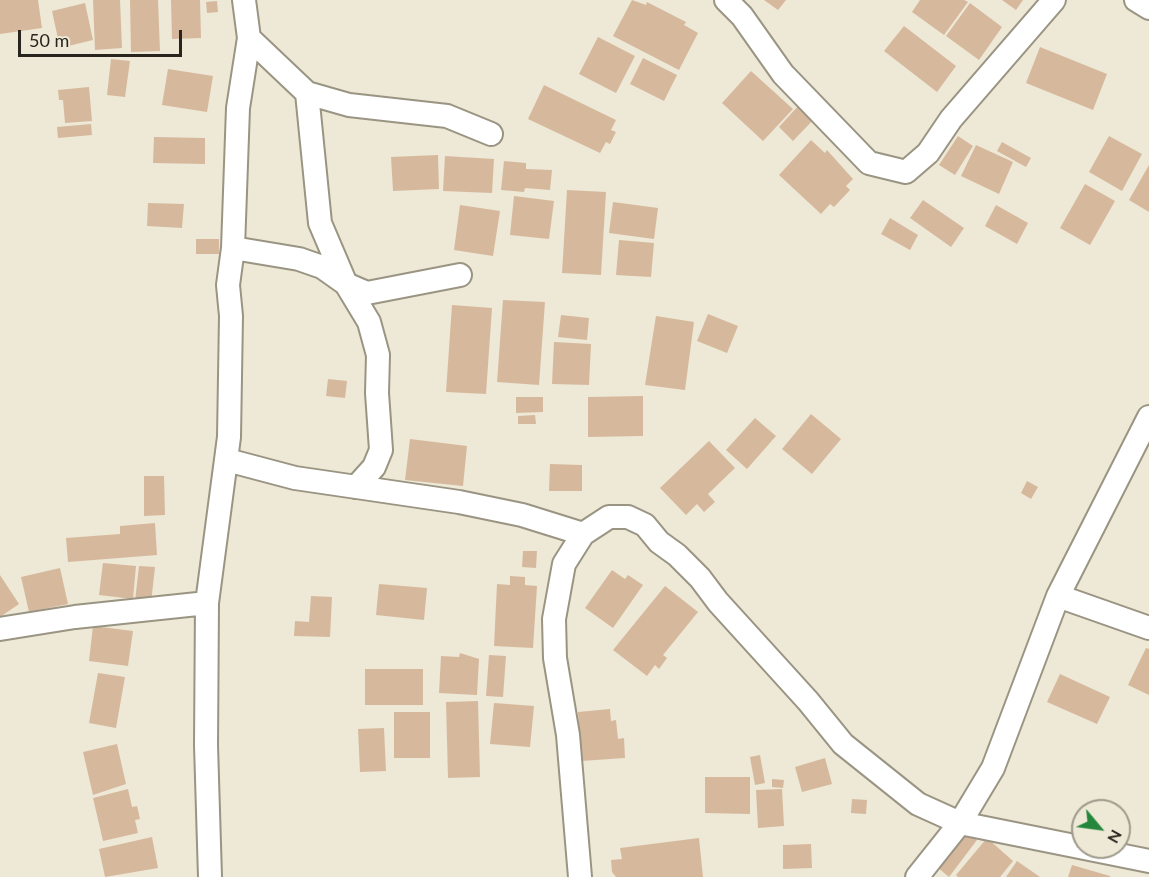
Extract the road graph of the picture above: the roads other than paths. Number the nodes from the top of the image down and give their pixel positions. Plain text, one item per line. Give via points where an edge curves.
1 (244, 0) edge
2 (726, 0) edge
3 (1054, 0) edge
4 (1136, 0) edge
5 (1149, 8) edge
6 (249, 38) junction
7 (307, 93) junction
8 (492, 134) dead end
9 (233, 248) junction
10 (460, 275) dead end
11 (346, 284) junction
12 (1149, 417) edge
13 (227, 460) junction
14 (356, 487) junction
15 (583, 534) junction
16 (1058, 596) junction
17 (207, 603) junction
18 (1149, 628) edge
19 (0, 629) edge
20 (960, 823) junction
21 (1149, 861) edge
22 (210, 877) edge
23 (580, 877) edge
24 (917, 877) edge

1 - 6 street
2 - 3 street via 783,74 869,163 906,172 928,153 951,118
4 - 5 street
6 - 7 street
6 - 9 street via 238,108
7 - 8 street via 349,105 447,116
7 - 11 street via 320,223
9 - 11 street via 299,259 321,267
9 - 13 street via 228,285 231,325
10 - 11 street via 367,293
11 - 14 street via 369,322 378,355 381,450 374,467
12 - 16 street
13 - 14 street via 295,478
13 - 17 street
14 - 15 street via 522,515
15 - 20 street via 609,517 628,517 645,525 700,578 843,744 918,804
15 - 23 street via 564,564 554,619
16 - 18 street
16 - 20 street via 1005,741
17 - 19 street
17 - 22 street
20 - 21 street
20 - 24 street

